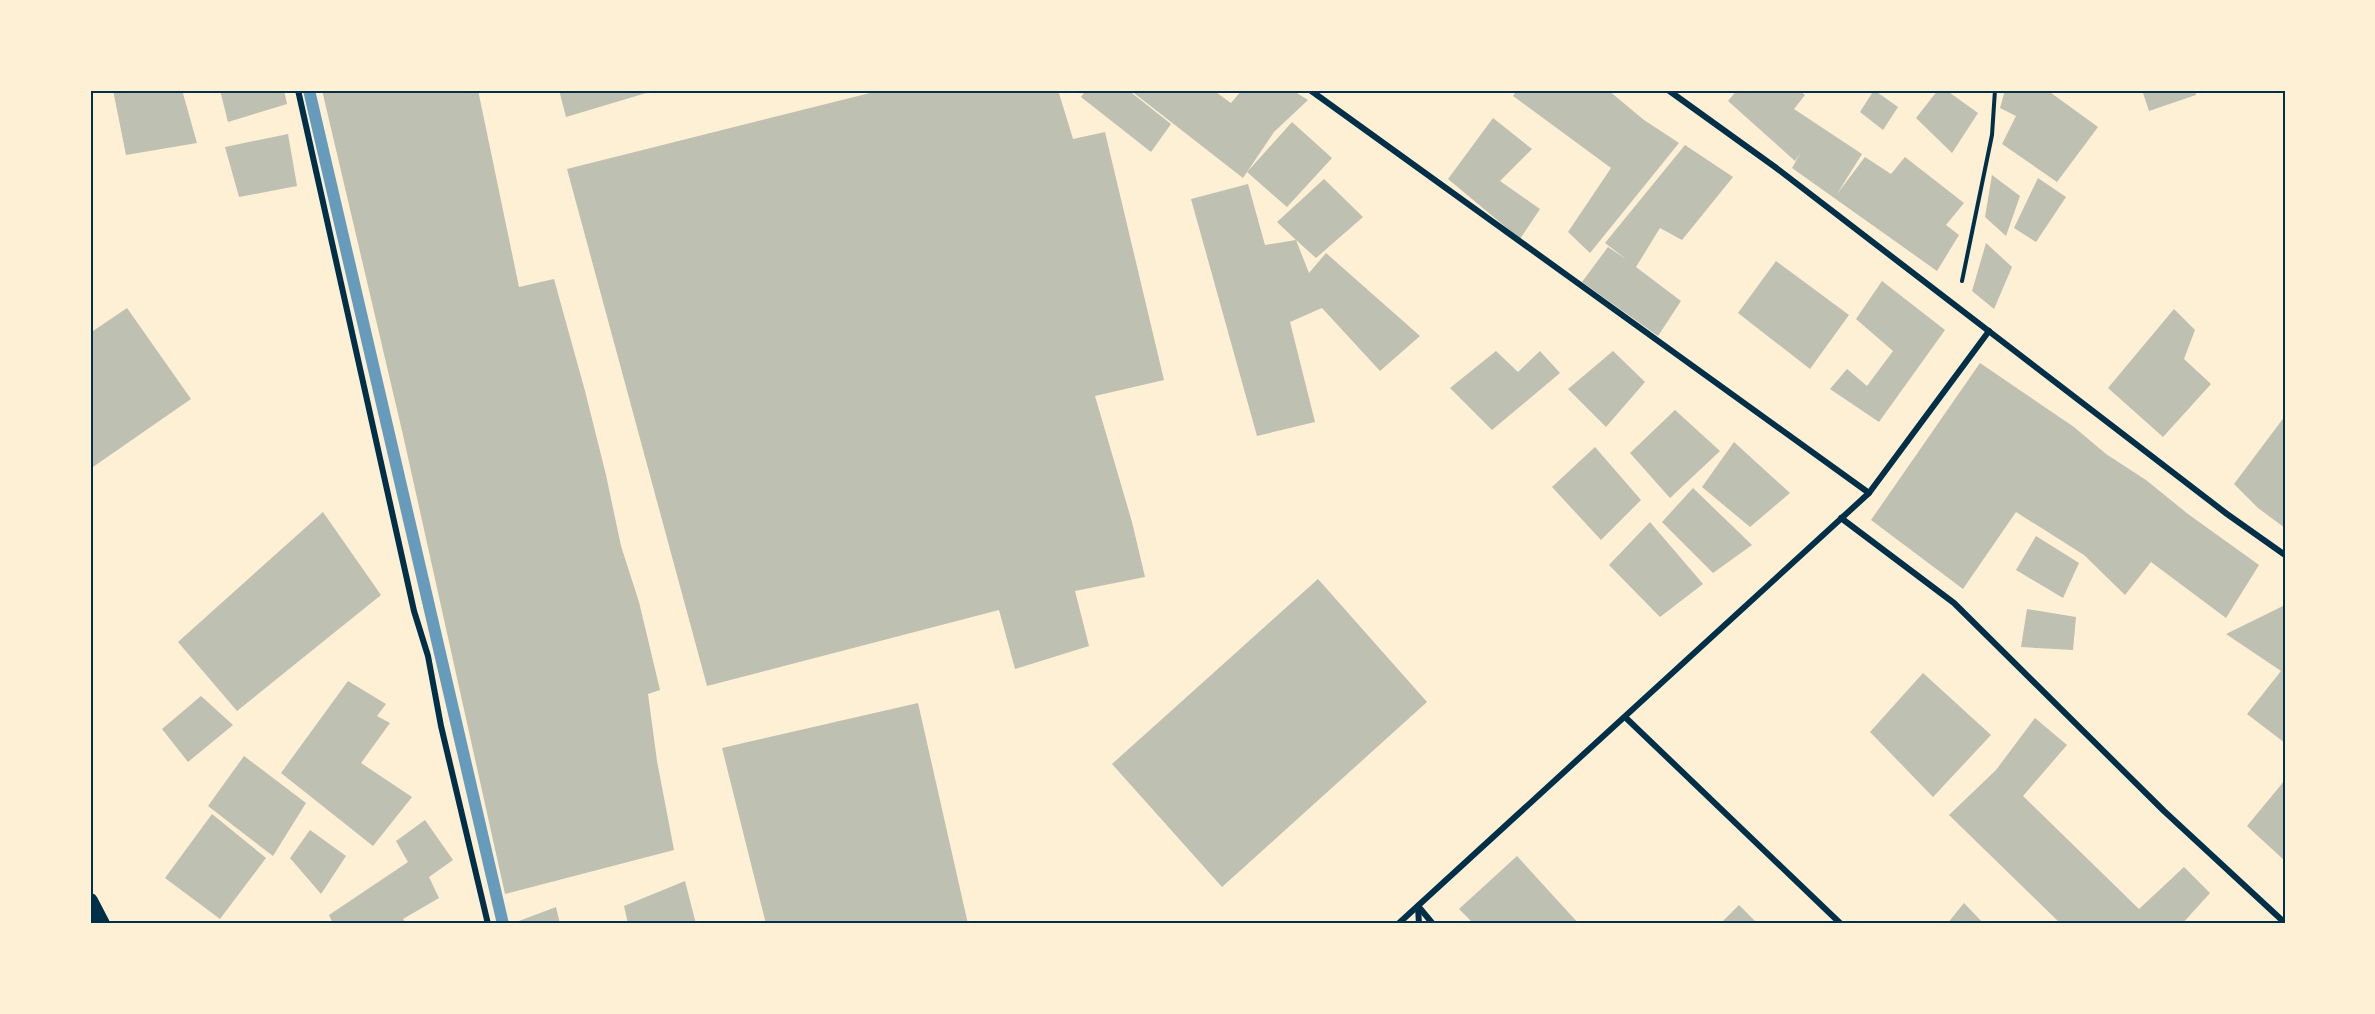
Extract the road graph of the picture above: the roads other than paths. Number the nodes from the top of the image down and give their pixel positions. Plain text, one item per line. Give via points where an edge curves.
1 (298, 90) edge
2 (1310, 90) edge
3 (1668, 90) edge
4 (1989, 331) junction
5 (1869, 494) junction
6 (1841, 518) junction
7 (2285, 555) edge
8 (1625, 717) junction
9 (90, 901) edge
10 (1418, 906) junction
11 (2285, 923) edge
12 (102, 924) edge
13 (488, 924) edge
14 (1398, 924) edge
15 (1419, 924) edge
16 (1433, 924) edge
17 (1841, 924) edge

1 - 13 street
2 - 5 street
3 - 4 street
4 - 5 street
4 - 7 street
5 - 6 street
6 - 8 street
6 - 11 street via 1954,603 2164,811
8 - 10 street
8 - 17 street
9 - 12 highway
10 - 14 street
10 - 15 street
10 - 16 street

